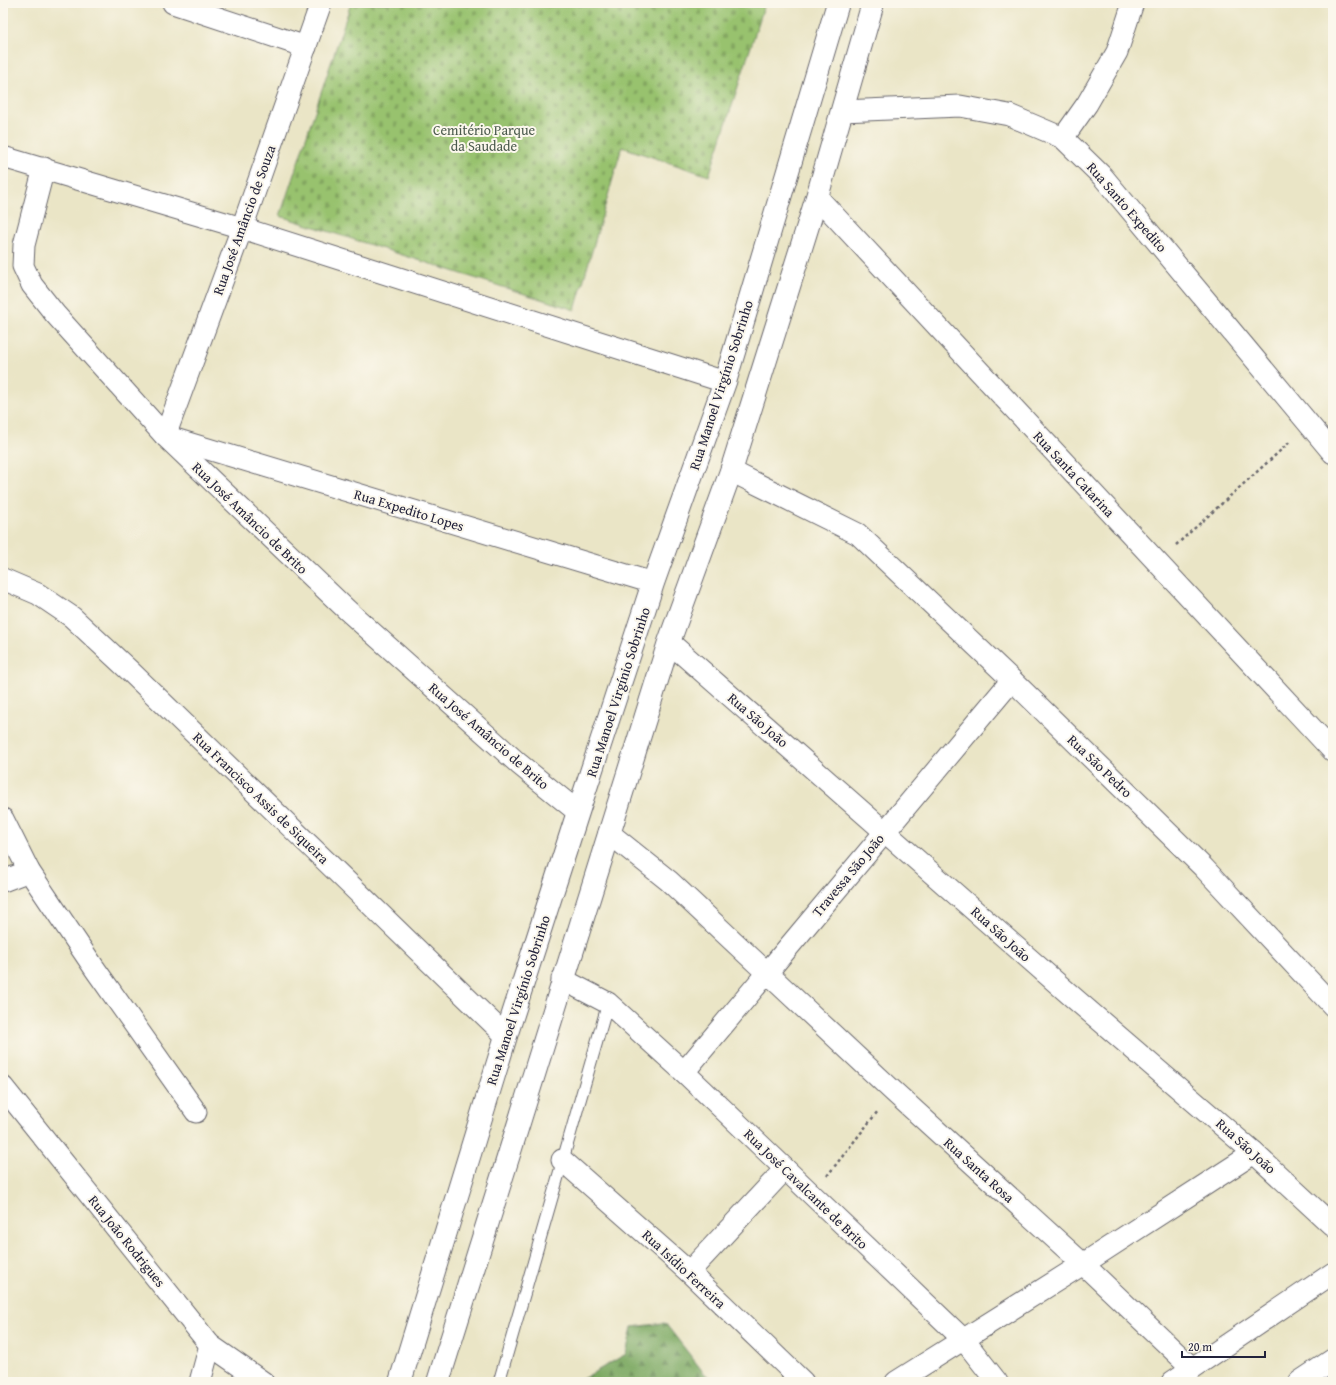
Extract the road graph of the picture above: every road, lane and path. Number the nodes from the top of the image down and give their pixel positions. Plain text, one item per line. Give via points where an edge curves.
1 (173, 3) edge
2 (321, 3) edge
3 (838, 3) edge
4 (873, 3) edge
5 (1133, 3) edge
6 (306, 46) junction
7 (842, 111) junction
8 (1063, 138) junction
9 (3, 157) edge
10 (44, 168) junction
11 (817, 197) junction
12 (242, 228) junction
13 (725, 382) junction
14 (1308, 425) junction
15 (165, 436) junction
16 (1333, 453) edge
17 (731, 471) junction
18 (1157, 563) junction
19 (3, 579) edge
20 (654, 583) junction
21 (669, 642) junction
22 (1012, 680) junction
23 (1333, 751) edge
24 (578, 812) junction
25 (3, 818) edge
26 (885, 831) junction
27 (609, 833) junction
28 (29, 871) junction
29 (3, 881) edge
30 (766, 972) junction
31 (562, 979) junction
32 (608, 1003) junction
33 (1333, 1006) edge
34 (506, 1036) junction
35 (684, 1072) junction
36 (3, 1086) edge
37 (893, 1091) junction
38 (196, 1112) dead end
39 (1254, 1153) junction
40 (562, 1160) junction
41 (785, 1169) junction
42 (813, 1195) junction
43 (1333, 1226) edge
44 (1083, 1264) junction
45 (689, 1272) junction
46 (1333, 1273) edge
47 (964, 1340) junction
48 (210, 1346) junction
49 (1333, 1360) edge
50 (1192, 1368) junction
51 (200, 1382) edge
52 (263, 1382) edge
53 (400, 1382) edge
54 (438, 1382) edge
55 (499, 1382) edge
56 (803, 1382) edge
57 (896, 1382) edge
58 (997, 1382) edge
59 (1172, 1382) edge
60 (1300, 1382) edge

1 - 6 street
2 - 6 street, Rua José Amâncio de Souza
3 - 13 main road, Rua Manoel Virgínio Sobrinho
4 - 7 main road
5 - 8 street via 1117,52 1087,104
6 - 12 street, Rua José Amâncio de Souza
7 - 8 street, Rua Santo Expedito via 960,106 1009,115
7 - 11 main road
8 - 14 street, Rua Santo Expedito via 1104,177
9 - 10 street
10 - 12 street
10 - 15 street, Rua José Amâncio de Brito via 24,245 23,266 32,285 55,314
11 - 17 main road
11 - 18 street, Rua Santa Catarina
12 - 13 street
12 - 15 street, Rua José Amâncio de Souza
13 - 20 main road, Rua Manoel Virgínio Sobrinho
14 - 16 street, Rua Santo Expedito
14 - 18 path
15 - 20 street, Rua Expedito Lopes
15 - 24 street, Rua José Amâncio de Brito via 347,610 519,764
17 - 21 main road
17 - 22 street, Rua São Pedro via 858,534
18 - 23 street, Rua Santa Catarina
19 - 34 street, Rua Francisco Assis de Siqueira via 38,594 72,617
20 - 24 main road, Rua Manoel Virgínio Sobrinho
21 - 26 street, Rua São João
21 - 27 main road
22 - 26 street, Travessa São João
22 - 33 street, Rua São Pedro via 1203,867
24 - 34 main road, Rua Manoel Virgínio Sobrinho
25 - 28 street
26 - 30 street, Travessa São João
26 - 39 street, Rua São João
27 - 30 street, Rua Santa Rosa via 669,881
27 - 31 main road
28 - 29 street
28 - 38 street
30 - 35 street, Travessa São João
30 - 37 street, Rua Santa Rosa
31 - 32 street, Rua José Cavalcante de Brito
31 - 54 main road
32 - 35 street, Rua José Cavalcante de Brito
32 - 40 lane
34 - 53 main road, Rua Manoel Virgínio Sobrinho
35 - 41 street, Rua José Cavalcante de Brito
36 - 48 street, Rua João Rodrigues
37 - 42 path
37 - 44 street, Rua Santa Rosa
39 - 43 street, Rua São João
39 - 44 street
40 - 45 street, Rua Isídio Ferreira
40 - 55 lane
41 - 42 street, Rua José Cavalcante de Brito
41 - 45 street
42 - 47 street, Rua José Cavalcante de Brito
44 - 47 street
44 - 50 street, Rua Santa Rosa
45 - 56 street, Rua Isídio Ferreira
46 - 50 street
47 - 57 street
47 - 58 street, Rua José Cavalcante de Brito
48 - 51 street
48 - 52 street, Rua João Rodrigues
49 - 60 main road
50 - 59 street

